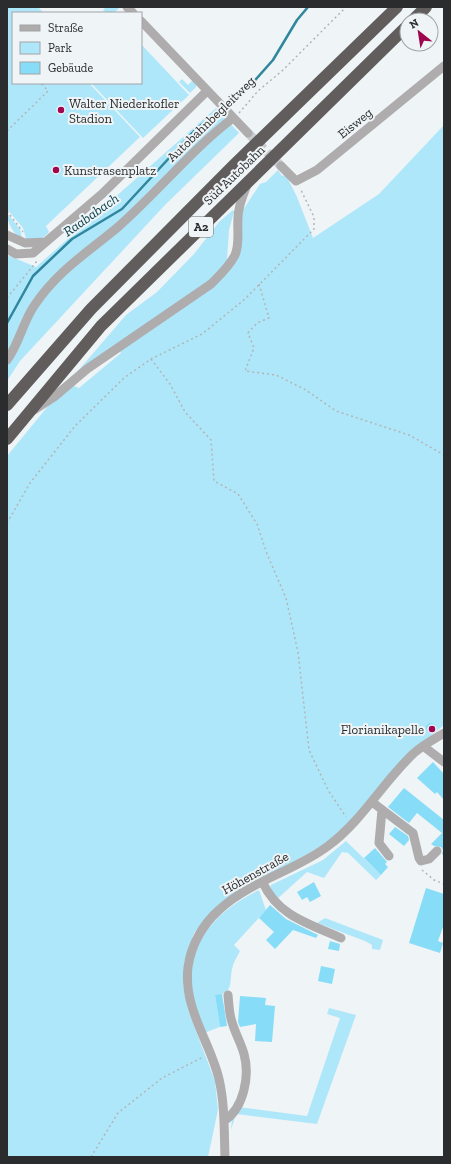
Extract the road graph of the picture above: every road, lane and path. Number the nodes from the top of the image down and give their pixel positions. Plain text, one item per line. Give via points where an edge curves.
1 (346, 7) edge
2 (397, 7) edge
3 (142, 23) edge
4 (399, 34) edge
5 (444, 66) edge
6 (42, 84) edge
7 (207, 91) junction
8 (231, 116) junction
9 (7, 131) edge
10 (248, 133) tunnel mouth
11 (281, 166) tunnel mouth
12 (249, 180) junction
13 (296, 181) junction
14 (7, 211) edge
15 (7, 235) edge
16 (24, 235) dead end
17 (47, 241) junction
18 (7, 249) edge
19 (259, 284) junction
20 (151, 359) junction
21 (7, 360) edge
22 (7, 405) edge
23 (25, 416) junction
24 (7, 439) edge
25 (444, 455) edge
26 (7, 523) edge
27 (444, 733) edge
28 (423, 746) junction
29 (444, 762) edge
30 (372, 802) junction
31 (382, 810) junction
32 (351, 826) junction
33 (437, 851) dead end
34 (389, 856) dead end
35 (419, 858) junction
36 (263, 883) junction
37 (444, 884) edge
38 (341, 938) dead end
39 (228, 995) dead end
40 (209, 1054) junction
41 (224, 1121) junction
42 (91, 1157) edge
43 (225, 1157) edge

1 - 8 path, Autobahnbegleitweg via 283,70
2 - 22 highway, Süd Autobahn / A2 via 90,309
3 - 7 street
4 - 12 highway, Süd Autobahn / A2
5 - 13 street, Eisweg via 318,170
6 - 9 path via 48,91
7 - 8 street
7 - 17 street via 102,194
8 - 10 street
8 - 21 street, Autobahnbegleitweg via 118,226 66,267 33,306
11 - 13 street
12 - 23 highway, Süd Autobahn / A2 via 101,326
12 - 23 street via 240,203 235,254 227,268 211,284 87,369 54,397
13 - 19 path via 314,217 314,229
14 - 16 path
15 - 17 street via 25,243
17 - 18 street via 33,253 16,254
19 - 20 path via 202,334
19 - 25 path via 269,318 257,323 248,333 254,348 245,371 276,375 306,390 336,411 409,435
20 - 26 path via 124,378 75,426 30,482
20 - 32 path via 170,384 185,412 211,440 214,482 238,494 257,524 286,598 298,652 308,750 328,790
23 - 24 highway, Süd Autobahn / A2
27 - 28 street, Höhenstraße
28 - 29 street
28 - 30 street, Höhenstraße
30 - 31 street
30 - 32 street, Höhenstraße
31 - 34 street via 379,843
31 - 35 street via 413,833
32 - 36 street, Höhenstraße via 318,853
33 - 35 street via 425,861
35 - 37 path via 422,870
36 - 38 street via 270,898 286,912
36 - 40 street, Höhenstraße via 219,909 202,930 192,951 188,977 190,1002
39 - 41 street via 231,1021 243,1051 246,1072 240,1100 230,1117
40 - 41 street, Höhenstraße via 219,1078
40 - 42 path via 162,1078 118,1113
41 - 43 street, Höhenstraße

